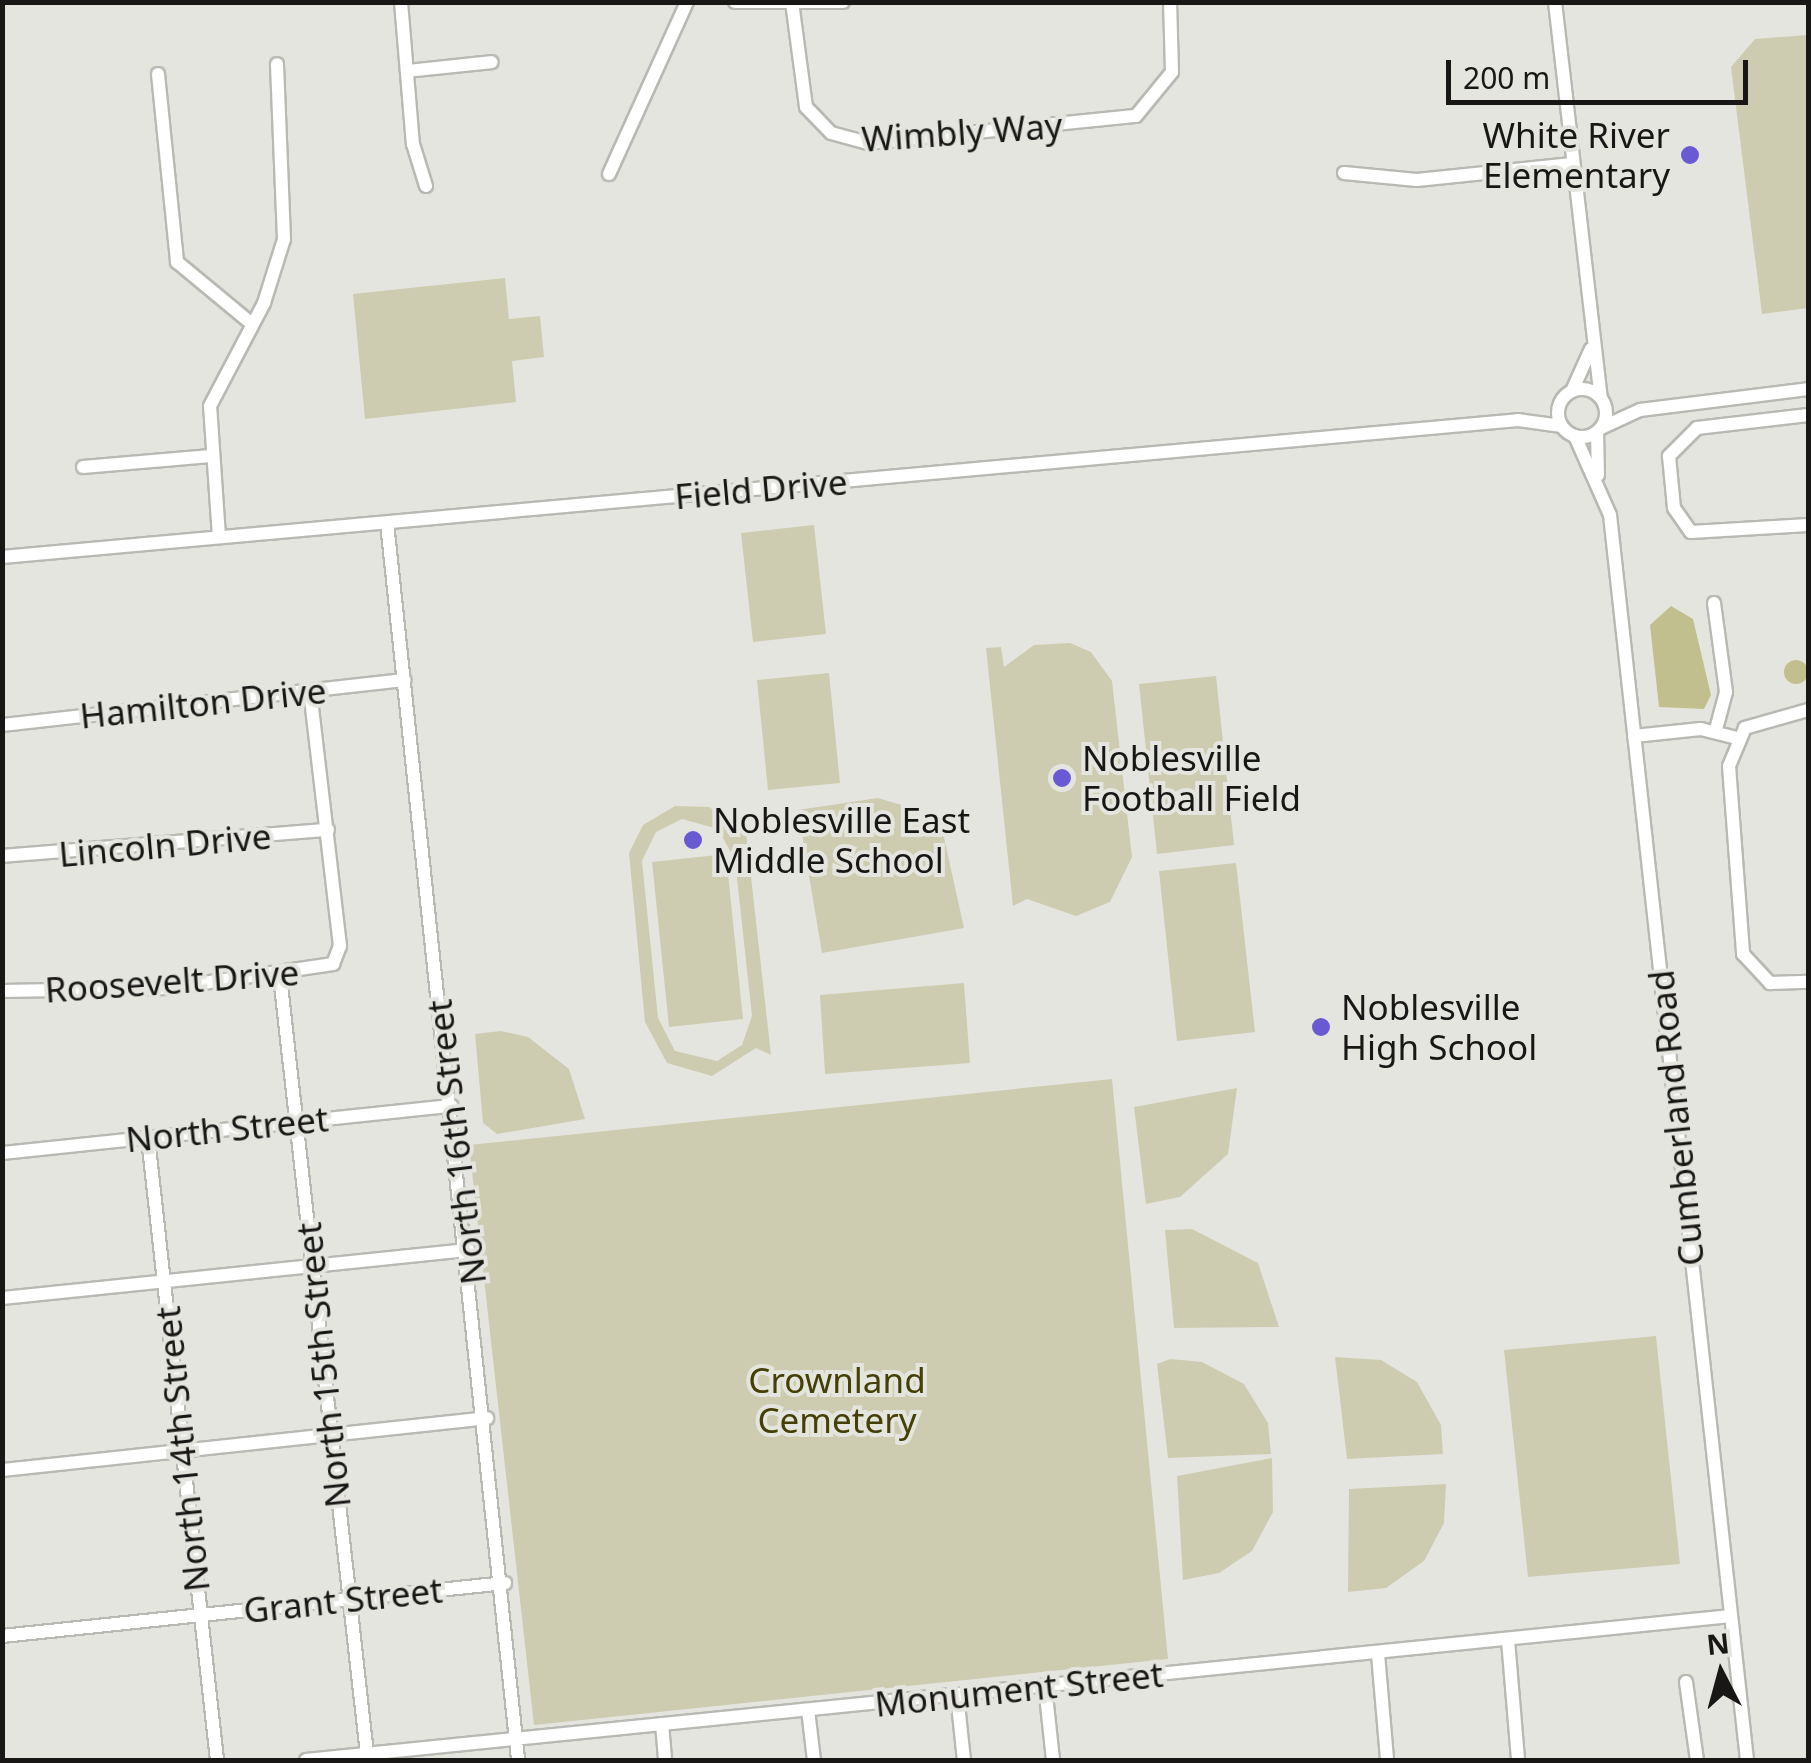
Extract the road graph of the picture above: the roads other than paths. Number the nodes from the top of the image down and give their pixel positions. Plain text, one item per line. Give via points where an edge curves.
1 (401, 2) edge
2 (687, 2) edge
3 (735, 2) edge
4 (843, 2) edge
5 (1170, 2) edge
6 (1554, 2) edge
7 (792, 5) edge
8 (492, 62) dead end
9 (278, 64) dead end
10 (407, 70) junction
11 (158, 74) dead end
12 (1572, 164) junction
13 (1344, 172) dead end
14 (609, 174) dead end
15 (426, 186) dead end
16 (252, 324) junction
17 (1591, 349) junction
18 (1808, 390) edge
19 (1572, 391) junction
20 (1603, 401) junction
21 (1560, 403) junction
22 (1640, 410) junction
23 (1808, 414) edge
24 (1518, 420) junction
25 (1562, 426) junction
26 (1600, 429) junction
27 (1575, 436) junction
28 (211, 456) junction
29 (83, 467) dead end
30 (1598, 477) junction
31 (387, 523) junction
32 (1808, 525) edge
33 (218, 537) junction
34 (2, 557) edge
35 (1714, 602) dead end
36 (404, 680) junction
37 (310, 692) junction
38 (1808, 710) edge
39 (2, 724) edge
40 (1716, 729) junction
41 (1634, 736) junction
42 (1736, 738) junction
43 (328, 830) junction
44 (2, 856) edge
45 (280, 976) junction
46 (1808, 982) edge
47 (2, 991) edge
48 (452, 1106) junction
49 (296, 1122) junction
50 (148, 1138) junction
51 (2, 1153) edge
52 (469, 1250) junction
53 (312, 1266) junction
54 (164, 1282) junction
55 (2, 1298) edge
56 (487, 1418) junction
57 (331, 1434) junction
58 (182, 1450) junction
59 (2, 1470) edge
60 (505, 1583) junction
61 (350, 1600) junction
62 (201, 1615) junction
63 (1731, 1616) junction
64 (2, 1636) edge
65 (1508, 1640) junction
66 (1378, 1654) junction
67 (1686, 1682) dead end
68 (1045, 1686) junction
69 (957, 1695) junction
70 (808, 1710) junction
71 (662, 1724) junction
72 (520, 1738) junction
73 (368, 1754) junction
74 (217, 1760) edge
75 (306, 1760) edge
76 (518, 1760) edge
77 (666, 1760) edge
78 (814, 1760) edge
79 (964, 1760) edge
80 (1053, 1760) edge
81 (1387, 1760) edge
82 (1518, 1760) edge
83 (1697, 1760) edge
84 (1746, 1760) edge

1 - 10 street
2 - 14 street
3 - 7 street
4 - 7 street
5 - 7 street, Wimbly Way via 1174,54 1164,88 1116,122 856,142 806,107
6 - 12 street
8 - 10 street
9 - 16 street via 287,212 278,263
10 - 15 street
11 - 16 street via 177,262
12 - 13 street via 1418,180
12 - 17 street
16 - 28 street via 213,394
17 - 19 street
17 - 20 street
18 - 22 street
19 - 20 street
19 - 21 street
20 - 22 street
20 - 26 street
21 - 24 street
21 - 25 street
22 - 26 street
23 - 32 street via 1697,428 1669,456 1674,508 1691,532
24 - 25 street
24 - 31 street, Field Drive
25 - 27 street
26 - 27 street
26 - 30 street, Cumberland Road
27 - 30 street, Cumberland Road
28 - 29 street
28 - 33 street
30 - 41 street, Cumberland Road
31 - 33 street, Field Drive
31 - 36 street, North 16th Street
33 - 34 street, Field Drive
35 - 40 street via 1726,692
36 - 37 street, Hamilton Drive
36 - 48 street, North 16th Street
37 - 39 street, Hamilton Drive
37 - 43 street
38 - 42 street via 1762,718
40 - 41 street
40 - 42 street
41 - 63 street, Cumberland Road
42 - 46 street via 1729,766 1743,954 1770,983
43 - 44 street, Lincoln Drive
43 - 45 street, Roosevelt Drive via 337,959
45 - 47 street, Roosevelt Drive
45 - 49 street, North 15th Street
48 - 49 street, North Street
48 - 52 street, North 16th Street
49 - 50 street, North Street
49 - 53 street, North 15th Street
50 - 51 street, North Street
50 - 54 street, North 14th Street
52 - 53 street
52 - 56 street, North 16th Street
53 - 54 street
53 - 57 street, North 15th Street
54 - 55 street
54 - 58 street, North 14th Street
56 - 57 street
56 - 60 street, North 16th Street
57 - 58 street
57 - 61 street, North 15th Street
58 - 59 street
58 - 62 street, North 14th Street
60 - 61 street, Grant Street
60 - 72 street, North 16th Street
61 - 62 street, Grant Street
61 - 73 street, North 15th Street
62 - 64 street, Grant Street
62 - 74 street, North 14th Street
63 - 65 street, Monument Street
63 - 84 street, Cumberland Road
65 - 66 street, Monument Street
65 - 82 street
66 - 68 street, Monument Street
66 - 81 street
67 - 83 street
68 - 69 street, Monument Street
68 - 80 street
69 - 70 street, Monument Street
69 - 79 street
70 - 71 street, Monument Street
70 - 78 street
71 - 72 street, Monument Street
71 - 77 street
72 - 73 street, Monument Street
72 - 76 street, North 16th Street
73 - 75 street, Monument Street

